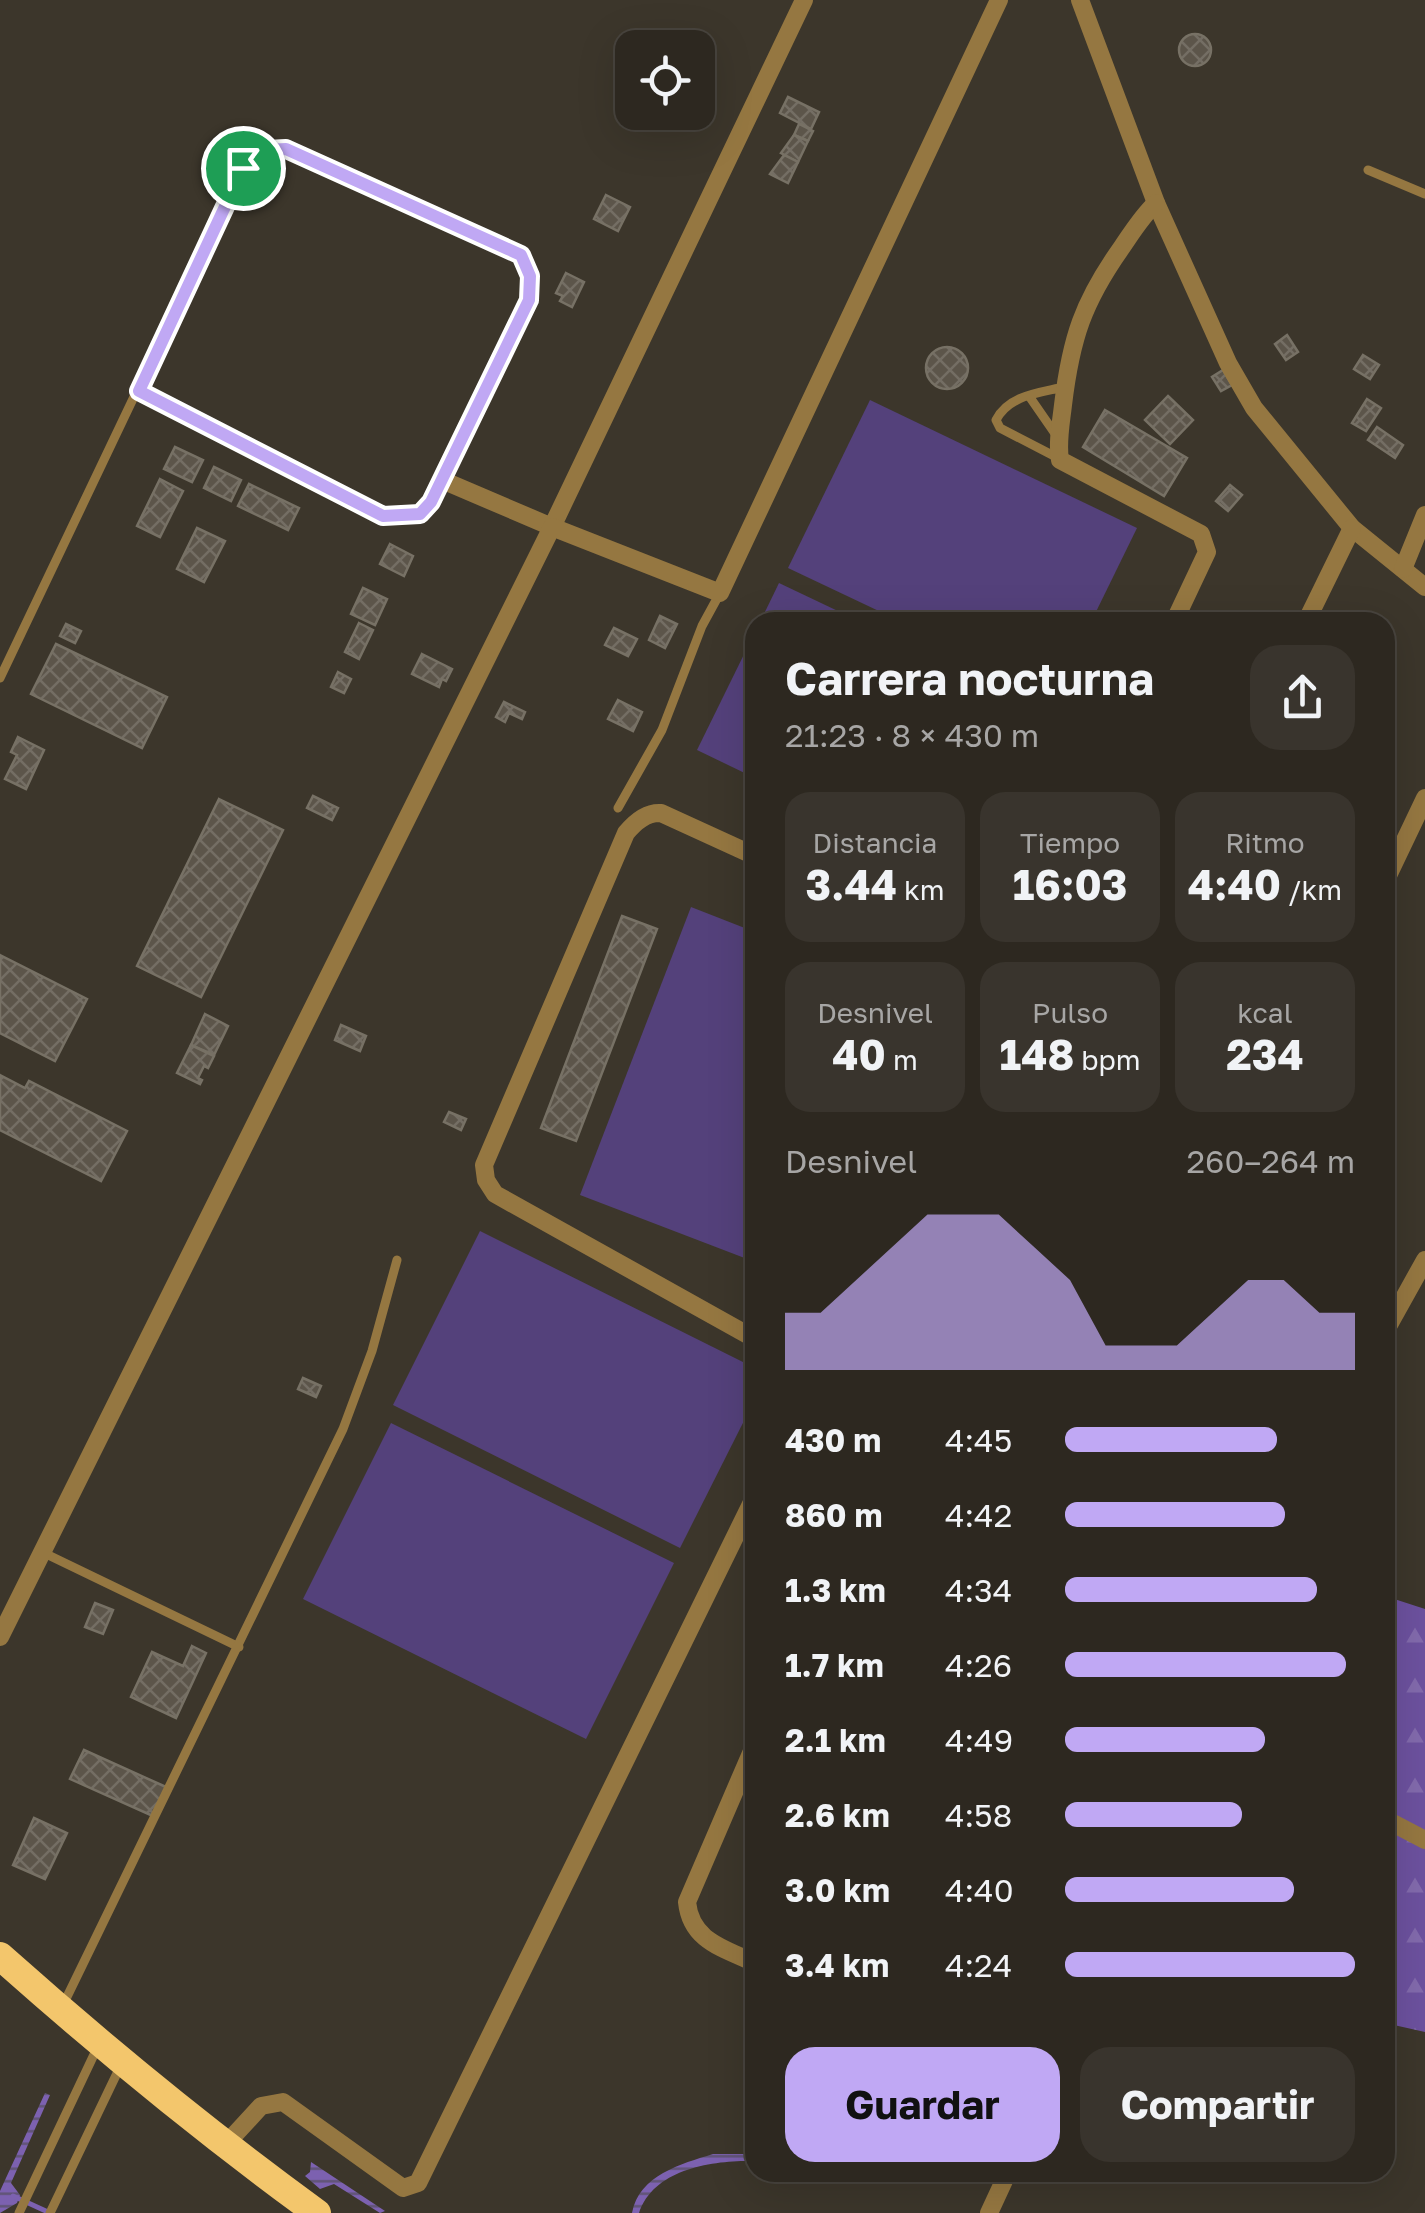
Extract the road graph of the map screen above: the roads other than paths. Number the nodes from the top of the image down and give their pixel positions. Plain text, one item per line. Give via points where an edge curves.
1 (804, 0) edge
2 (998, 0) edge
3 (1080, 0) edge
4 (1368, 170) dead end
5 (1425, 194) edge
6 (1156, 204) junction
7 (1065, 387) junction
8 (139, 391) junction
9 (1029, 396) junction
10 (1059, 440) junction
11 (1060, 460) junction
12 (442, 480) junction
13 (1425, 514) edge
14 (552, 527) junction
15 (1352, 528) junction
16 (1403, 569) junction
17 (1425, 587) edge
18 (720, 593) junction
19 (1179, 612) edge
20 (1311, 612) edge
21 (0, 678) edge
22 (1425, 798) edge
23 (618, 808) dead end
24 (745, 851) edge
25 (1395, 861) edge
26 (397, 1260) dead end
27 (1425, 1260) edge
28 (1395, 1314) edge
29 (745, 1333) edge
30 (745, 1516) edge
31 (42, 1552) junction
32 (0, 1638) edge
33 (239, 1646) junction
34 (745, 1767) edge
35 (1395, 1824) edge
36 (1425, 1840) edge
37 (0, 1956) edge
38 (745, 1958) edge
39 (60, 2010) junction
40 (100, 2042) junction
41 (123, 2060) junction
42 (226, 2144) junction
43 (1003, 2182) edge
44 (19, 2213) edge
45 (50, 2213) edge
46 (316, 2213) edge
47 (989, 2213) edge

1 - 14 street
2 - 18 street
3 - 6 street
4 - 5 lane
6 - 7 street via 1096,284 1075,331
6 - 15 street via 1254,408
7 - 9 lane
7 - 10 street
8 - 12 lane via 383,516 420,514
8 - 12 lane via 243,168 267,150 286,149 521,255 530,276 529,300
8 - 21 lane
9 - 10 lane
9 - 11 lane via 1008,404 996,425
10 - 11 street
11 - 19 street via 1202,534 1207,552
12 - 14 street
13 - 16 street
14 - 18 street
14 - 31 street
15 - 16 street
15 - 20 street
16 - 17 street
18 - 23 lane via 662,730
22 - 25 street
24 - 29 street via 661,813 633,824 484,1164 494,1194
26 - 33 lane via 343,1429
27 - 28 street
30 - 42 street via 418,2183 403,2188 283,2102 261,2106
31 - 32 street
31 - 33 lane
33 - 39 lane
34 - 38 street via 687,1902 696,1931
35 - 36 street
37 - 39 highway
39 - 40 highway
40 - 41 highway
40 - 44 lane
41 - 42 highway
41 - 45 lane
42 - 46 highway
43 - 47 street

